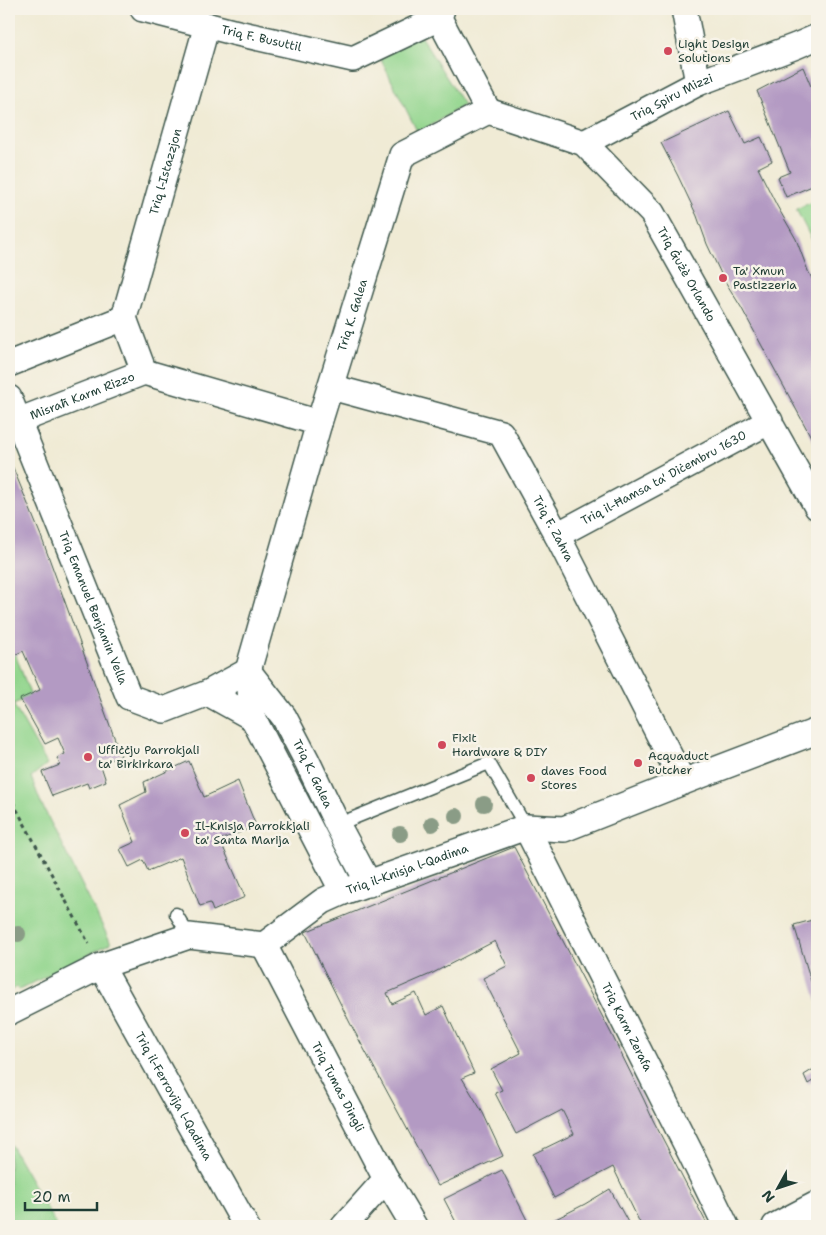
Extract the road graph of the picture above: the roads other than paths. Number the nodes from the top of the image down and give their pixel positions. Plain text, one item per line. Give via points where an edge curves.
1 (143, 9) edge
2 (684, 9) edge
3 (176, 13) edge
4 (441, 14) edge
5 (207, 25) junction
6 (817, 37) edge
7 (698, 83) junction
8 (488, 111) junction
9 (584, 143) junction
10 (124, 318) junction
11 (9, 364) edge
12 (144, 372) junction
13 (331, 387) junction
14 (9, 398) edge
15 (18, 421) junction
16 (770, 422) junction
17 (319, 423) junction
18 (817, 507) edge
19 (557, 535) junction
20 (248, 671) junction
21 (208, 693) junction
22 (253, 718) junction
23 (817, 731) edge
24 (683, 782) junction
25 (337, 824) junction
26 (526, 827) junction
27 (313, 836) junction
28 (369, 884) junction
29 (343, 892) junction
30 (176, 914) dead end
31 (188, 936) junction
32 (264, 945) junction
33 (101, 966) junction
34 (9, 1012) edge
35 (386, 1178) junction
36 (817, 1204) edge
37 (246, 1226) edge
38 (344, 1226) edge
39 (414, 1226) edge
40 (726, 1226) edge
41 (775, 1226) edge

1 - 3 street, Triq F. Busuttil
2 - 7 street
3 - 5 street, Triq F. Busuttil
4 - 5 street, Triq F. Busuttil via 352,59
4 - 8 street
5 - 10 street, Triq l-Istazzjon
6 - 7 street, Triq Spiru Mizzi
7 - 9 street, Triq Spiru Mizzi
8 - 9 street, Triq Ġużè Orlando
8 - 13 street, Triq K. Galea via 402,155
9 - 16 street, Triq Ġużè Orlando via 652,213
10 - 11 street
10 - 12 street, Misraħ Karm Rizzo
12 - 15 street, Misraħ Karm Rizzo
12 - 17 street
13 - 17 street, Triq K. Galea
13 - 19 street, Triq F. Zahra via 501,433
14 - 15 street, Triq Emanuel Benjamin Vella
15 - 21 street, Triq Emanuel Benjamin Vella via 129,697 164,710
16 - 18 street, Triq Ġużè Orlando
16 - 19 street, Triq il-Ħamsa ta' Diċembru 1630
17 - 20 street, Triq K. Galea
19 - 24 street, Triq F. Zahra
20 - 21 street, Triq Emanuel Benjamin Vella
20 - 22 street, Triq K. Galea
20 - 25 street, Triq K. Galea via 284,717
21 - 22 street
22 - 27 street, Triq K. Galea
23 - 24 street, Triq il-Knisja l-Qadima
24 - 26 street, Triq il-Knisja l-Qadima via 564,829
25 - 26 lane via 489,763
25 - 27 lane
25 - 28 street, Triq K. Galea
26 - 28 street, Triq il-Knisja l-Qadima
26 - 40 street, Triq Karm Zerafa
27 - 29 street, Triq K. Galea
28 - 29 street, Triq il-Knisja l-Qadima
29 - 32 street, Triq il-Knisja l-Qadima via 323,901
30 - 31 lane
31 - 32 street
31 - 33 street
32 - 35 street, Triq Tumas Dingli
33 - 34 street
33 - 37 street, Triq il-Ferrovija l-Qadima
35 - 38 street
35 - 39 street, Triq Tumas Dingli
36 - 41 street

